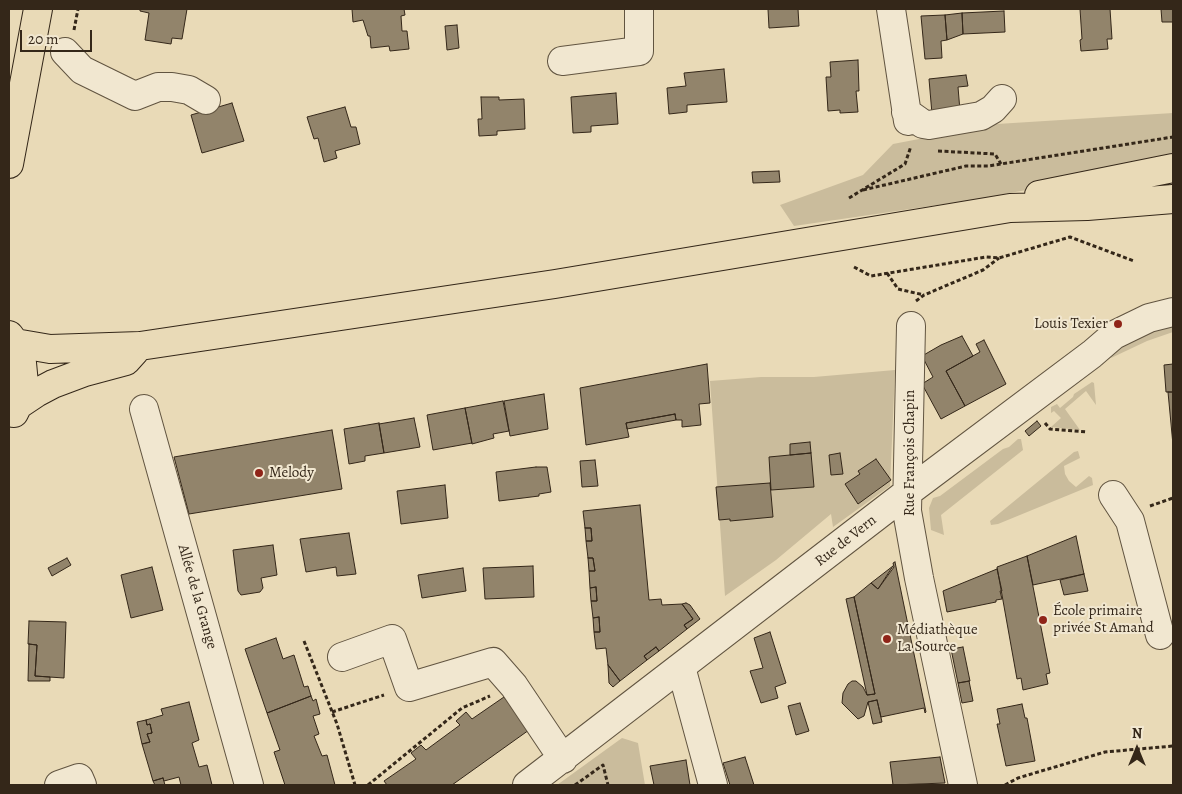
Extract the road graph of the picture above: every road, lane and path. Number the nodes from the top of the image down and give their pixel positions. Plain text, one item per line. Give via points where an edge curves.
1 (38, 9) edge
2 (639, 9) edge
3 (891, 9) edge
4 (65, 52) dead end
5 (562, 61) dead end
6 (1002, 99) dead end
7 (206, 100) dead end
8 (1173, 137) edge
9 (919, 148) dead end
10 (935, 151) dead end
11 (9, 164) edge
12 (1001, 164) junction
13 (1173, 168) edge
14 (863, 190) junction
15 (849, 198) dead end
16 (1173, 199) edge
17 (1010, 208) junction
18 (999, 258) junction
19 (1134, 261) dead end
20 (854, 267) dead end
21 (888, 273) junction
22 (924, 295) junction
23 (1173, 312) edge
24 (911, 326) joint
25 (12, 339) edge
26 (140, 346) junction
27 (144, 409) dead end
28 (14, 413) edge
29 (1045, 423) dead end
30 (1087, 432) dead end
31 (908, 492) junction
32 (1113, 495) dead end
33 (1160, 635) dead end
34 (304, 641) dead end
35 (342, 657) dead end
36 (682, 667) junction
37 (514, 686) junction
38 (409, 687) junction
39 (332, 712) junction
40 (1173, 746) edge
41 (563, 759) junction
42 (60, 785) edge
43 (82, 785) edge
44 (250, 785) edge
45 (355, 785) edge
46 (368, 785) edge
47 (527, 785) edge
48 (575, 785) edge
49 (608, 785) edge
50 (713, 785) edge
51 (963, 785) edge
52 (1005, 785) edge

1 - 11 main road
2 - 5 street via 639,51
3 - 6 street via 907,116 929,125 981,116
4 - 7 street via 82,70 135,96 158,87 172,87 189,90
8 - 12 path
9 - 14 path via 911,146 905,164
10 - 12 path via 995,154
12 - 14 path via 966,166
13 - 17 main road via 1041,194
14 - 15 path
16 - 17 main road
17 - 26 main road via 556,284
18 - 19 path via 1070,237
18 - 21 path via 986,257
18 - 22 path via 983,270
20 - 21 path via 871,276
21 - 22 path via 898,289
22 - 24 path via 916,301
23 - 31 street, Rue de Vern via 1149,318 1114,335
24 - 31 street, Rue François Chapin
25 - 26 main road via 50,350
25 - 28 main road via 22,363 24,384
26 - 28 main road via 126,361 85,372 36,393
27 - 44 street, Allée de la Grange
29 - 30 path via 1050,429
31 - 36 street, Rue de Vern
31 - 51 street, Rue François Chapin via 907,511 919,578
32 - 33 street via 1130,521
34 - 39 path
35 - 38 street via 392,639
36 - 41 street, Rue de Vern
36 - 50 street
37 - 38 street via 493,662
37 - 41 street
37 - 46 path via 462,708
38 - 39 path
39 - 45 path
40 - 52 path via 1105,752 1018,778
41 - 47 street, Rue de Vern
42 - 43 street via 79,778
48 - 49 path via 603,765

